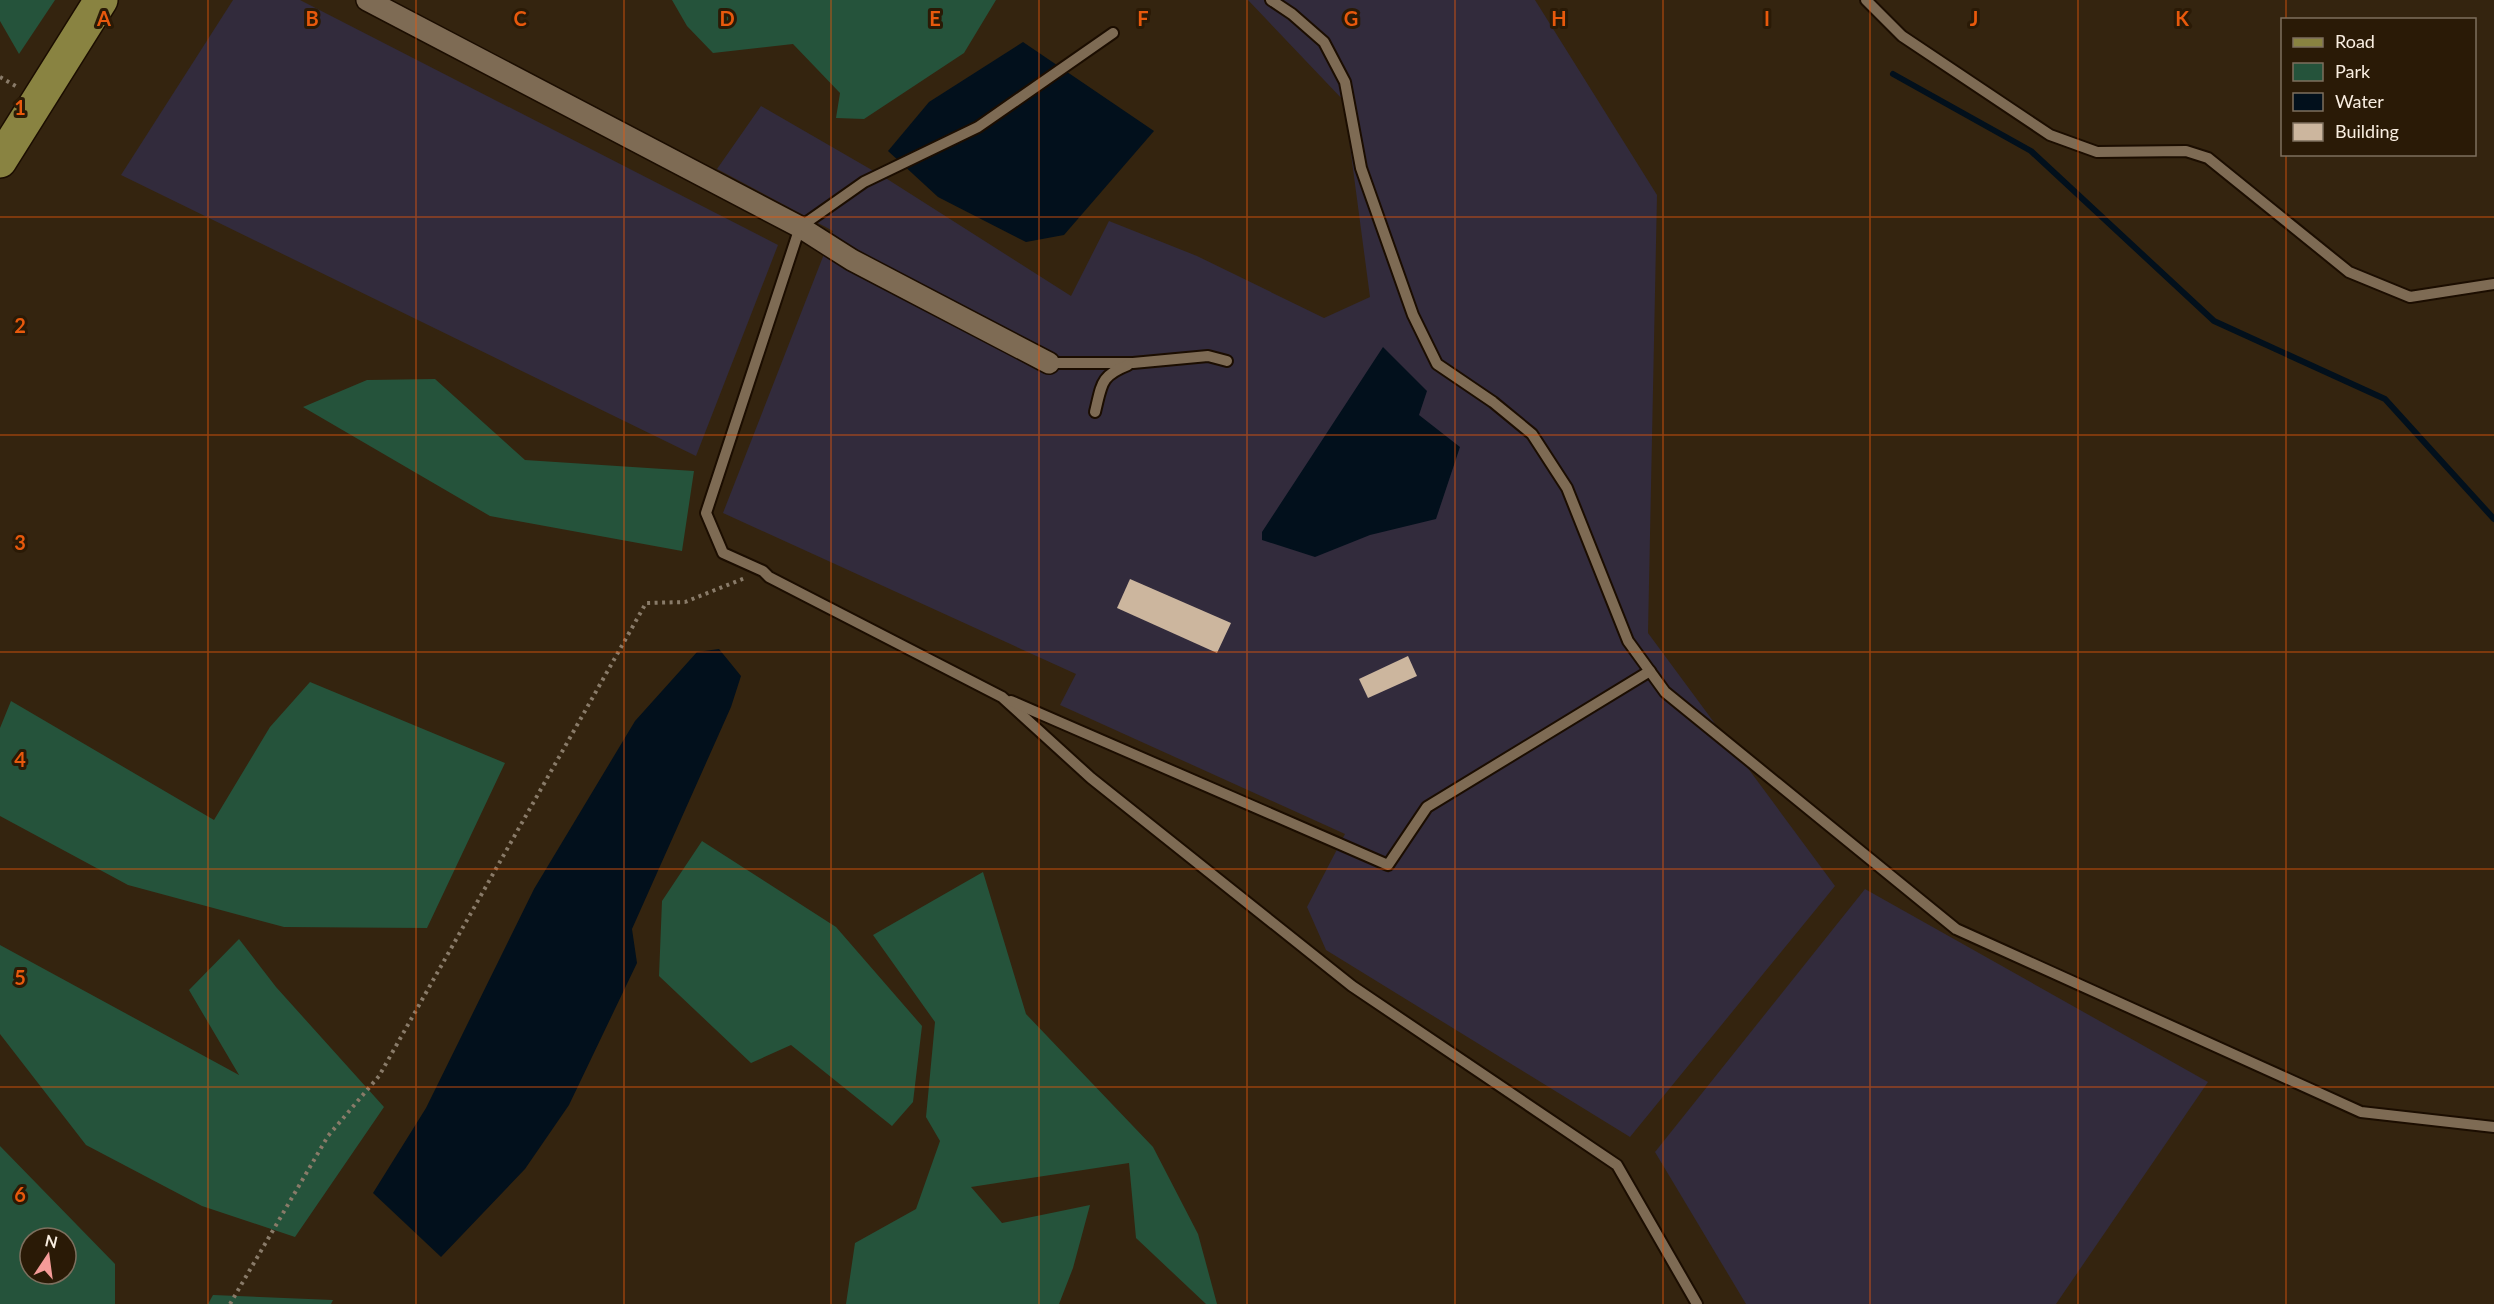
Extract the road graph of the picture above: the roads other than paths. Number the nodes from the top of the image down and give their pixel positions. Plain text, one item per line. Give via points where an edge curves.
1 (101, 0) edge
2 (367, 0) edge
3 (1271, 0) edge
4 (1866, 0) edge
5 (1113, 33) dead end
6 (0, 161) edge
7 (800, 227) junction
8 (2494, 284) edge
9 (1227, 361) dead end
10 (1049, 363) joint
11 (1133, 363) junction
12 (1095, 412) dead end
13 (1650, 671) junction
14 (1002, 697) junction
15 (2494, 1127) edge
16 (1697, 1304) edge

1 - 6 main road
2 - 7 street
3 - 13 lane via 1324,42 1345,82 1361,168 1413,315 1437,364 1533,434 1567,488 1628,641
4 - 8 lane via 1902,36 2050,135 2097,152 2186,151 2208,158 2349,272 2410,297
5 - 7 lane via 978,127 864,182
7 - 10 street via 852,260
7 - 14 lane via 706,513 723,553
9 - 11 lane via 1208,356
10 - 11 lane
11 - 12 lane via 1111,372 1103,382
13 - 14 lane via 1427,807 1388,865
13 - 15 lane via 1665,692 1956,929 2361,1112
14 - 16 lane via 1091,778 1352,986 1617,1165

